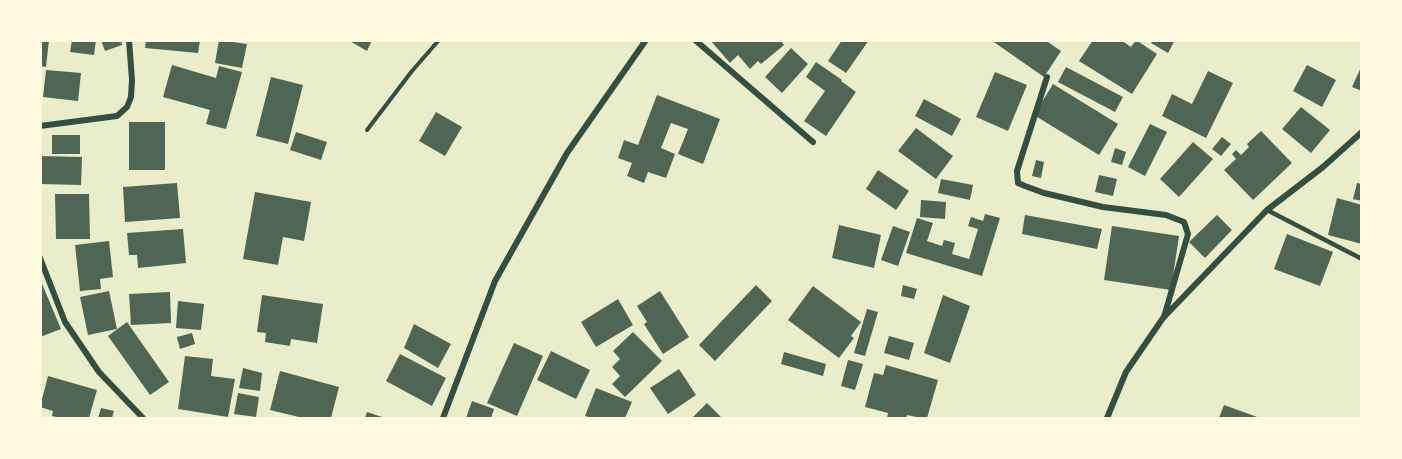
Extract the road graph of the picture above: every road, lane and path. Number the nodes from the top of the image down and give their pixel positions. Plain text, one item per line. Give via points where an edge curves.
1 (129, 40) edge
2 (439, 40) edge
3 (646, 40) edge
4 (695, 40) edge
5 (1047, 77) dead end
6 (40, 126) edge
7 (367, 130) dead end
8 (1362, 132) edge
9 (813, 142) dead end
10 (1267, 210) junction
11 (40, 258) edge
12 (1362, 259) edge
13 (1163, 318) junction
14 (143, 418) edge
15 (442, 418) edge
16 (1107, 418) edge

1 - 6 street via 132,80 127,107 117,116
2 - 7 path
3 - 15 street via 567,153 495,281
4 - 9 street
5 - 13 street via 1017,171 1018,183 1073,200 1166,215 1184,222 1188,234
8 - 10 street
10 - 12 lane
10 - 13 street
11 - 14 street via 65,322 99,372
13 - 16 street via 1126,372

